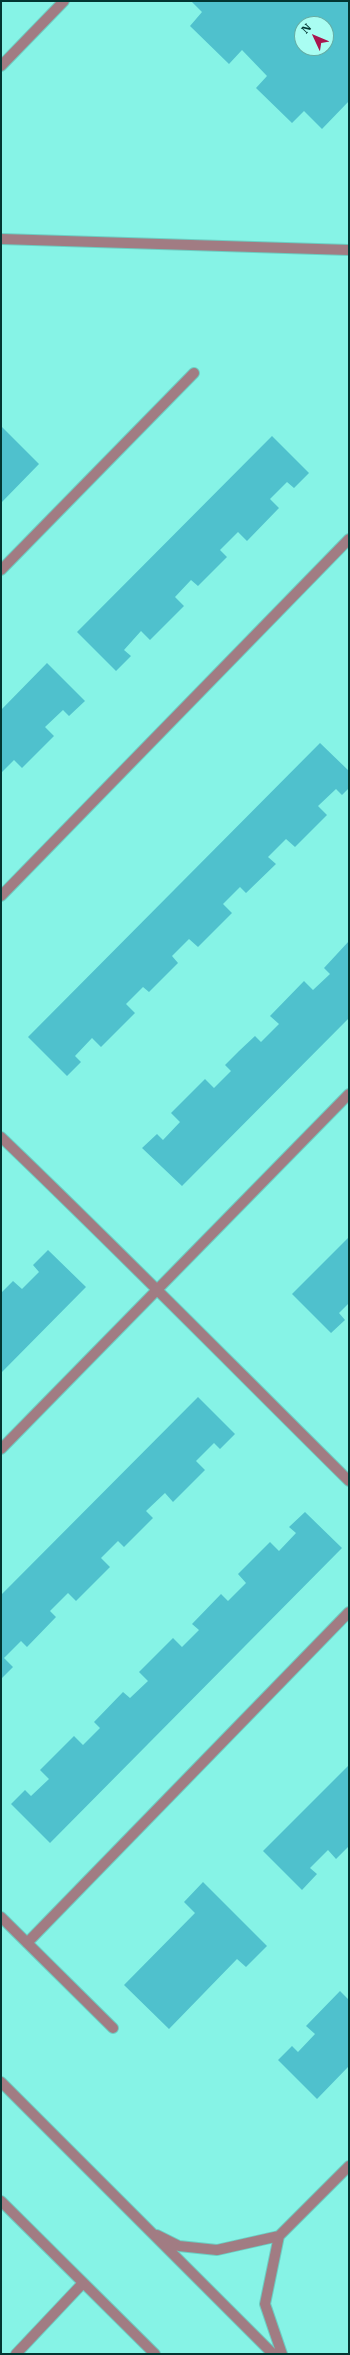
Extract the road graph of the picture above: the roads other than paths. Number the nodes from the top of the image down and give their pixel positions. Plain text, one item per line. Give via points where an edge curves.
1 (64, 1) edge
2 (1, 66) edge
3 (3, 238) edge
4 (349, 250) edge
5 (194, 373) dead end
6 (349, 539) edge
7 (1, 570) edge
8 (1, 896) edge
9 (349, 1094) edge
10 (1, 1137) edge
11 (157, 1289) junction
12 (1, 1449) edge
13 (349, 1481) edge
14 (349, 1612) edge
15 (1, 1917) edge
16 (27, 1943) junction
17 (113, 2028) dead end
18 (1, 2082) edge
19 (349, 2166) edge
20 (1, 2201) edge
21 (148, 2230) junction
22 (279, 2236) junction
23 (83, 2283) junction
24 (16, 2354) edge
25 (155, 2354) edge
26 (272, 2354) edge
27 (282, 2354) edge

1 - 2 street
3 - 4 street
5 - 7 street
6 - 8 street
9 - 11 street
10 - 11 street
11 - 12 street
11 - 13 street
14 - 16 street
15 - 16 street
16 - 17 street
18 - 21 street
19 - 22 street
20 - 23 street
21 - 22 street via 179,2246 217,2250
21 - 26 street
22 - 27 street via 265,2304
23 - 24 street
23 - 25 street

